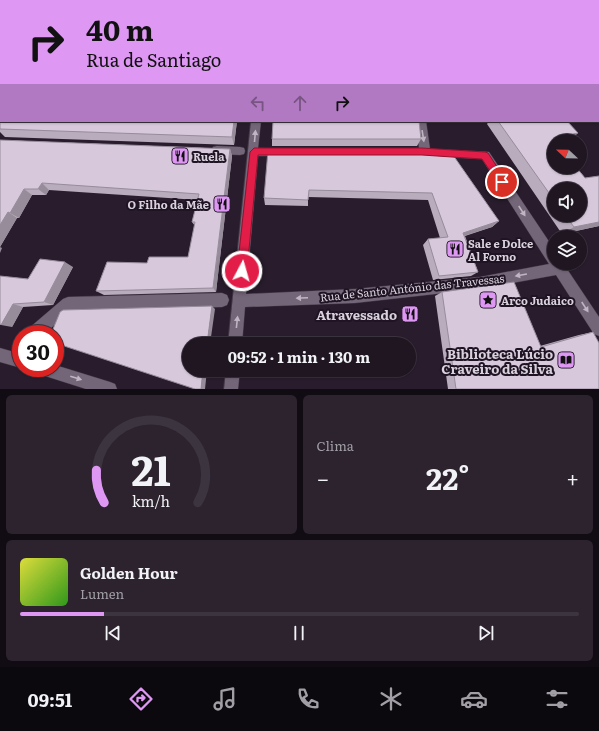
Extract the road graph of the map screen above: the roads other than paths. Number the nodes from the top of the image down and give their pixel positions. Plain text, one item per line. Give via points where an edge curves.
1 (256, 122) edge
2 (421, 122) edge
3 (209, 150) edge
4 (240, 151) dead end
5 (254, 152) junction
6 (294, 152) edge
7 (406, 152) edge
8 (426, 152) junction
9 (547, 250) edge
10 (547, 266) edge
11 (560, 270) edge
12 (222, 300) dead end
13 (239, 301) junction
14 (44, 325) edge
15 (599, 329) edge
16 (236, 337) edge
17 (0, 355) edge
18 (12, 358) edge
19 (64, 375) edge
20 (232, 377) edge
21 (110, 389) edge
22 (231, 389) edge

5 -> 1 street
2 -> 8 street
3 - 4 street
5 - 6 street
5 - 13 street
7 - 8 street
8 -> 9 street via 485,155
10 -> 13 street, Rua de Santo António das Travessas via 480,283 355,296
11 -> 15 street
12 - 14 street via 68,304
16 -> 13 street
17 - 18 street
19 -> 21 street
20 - 22 street

